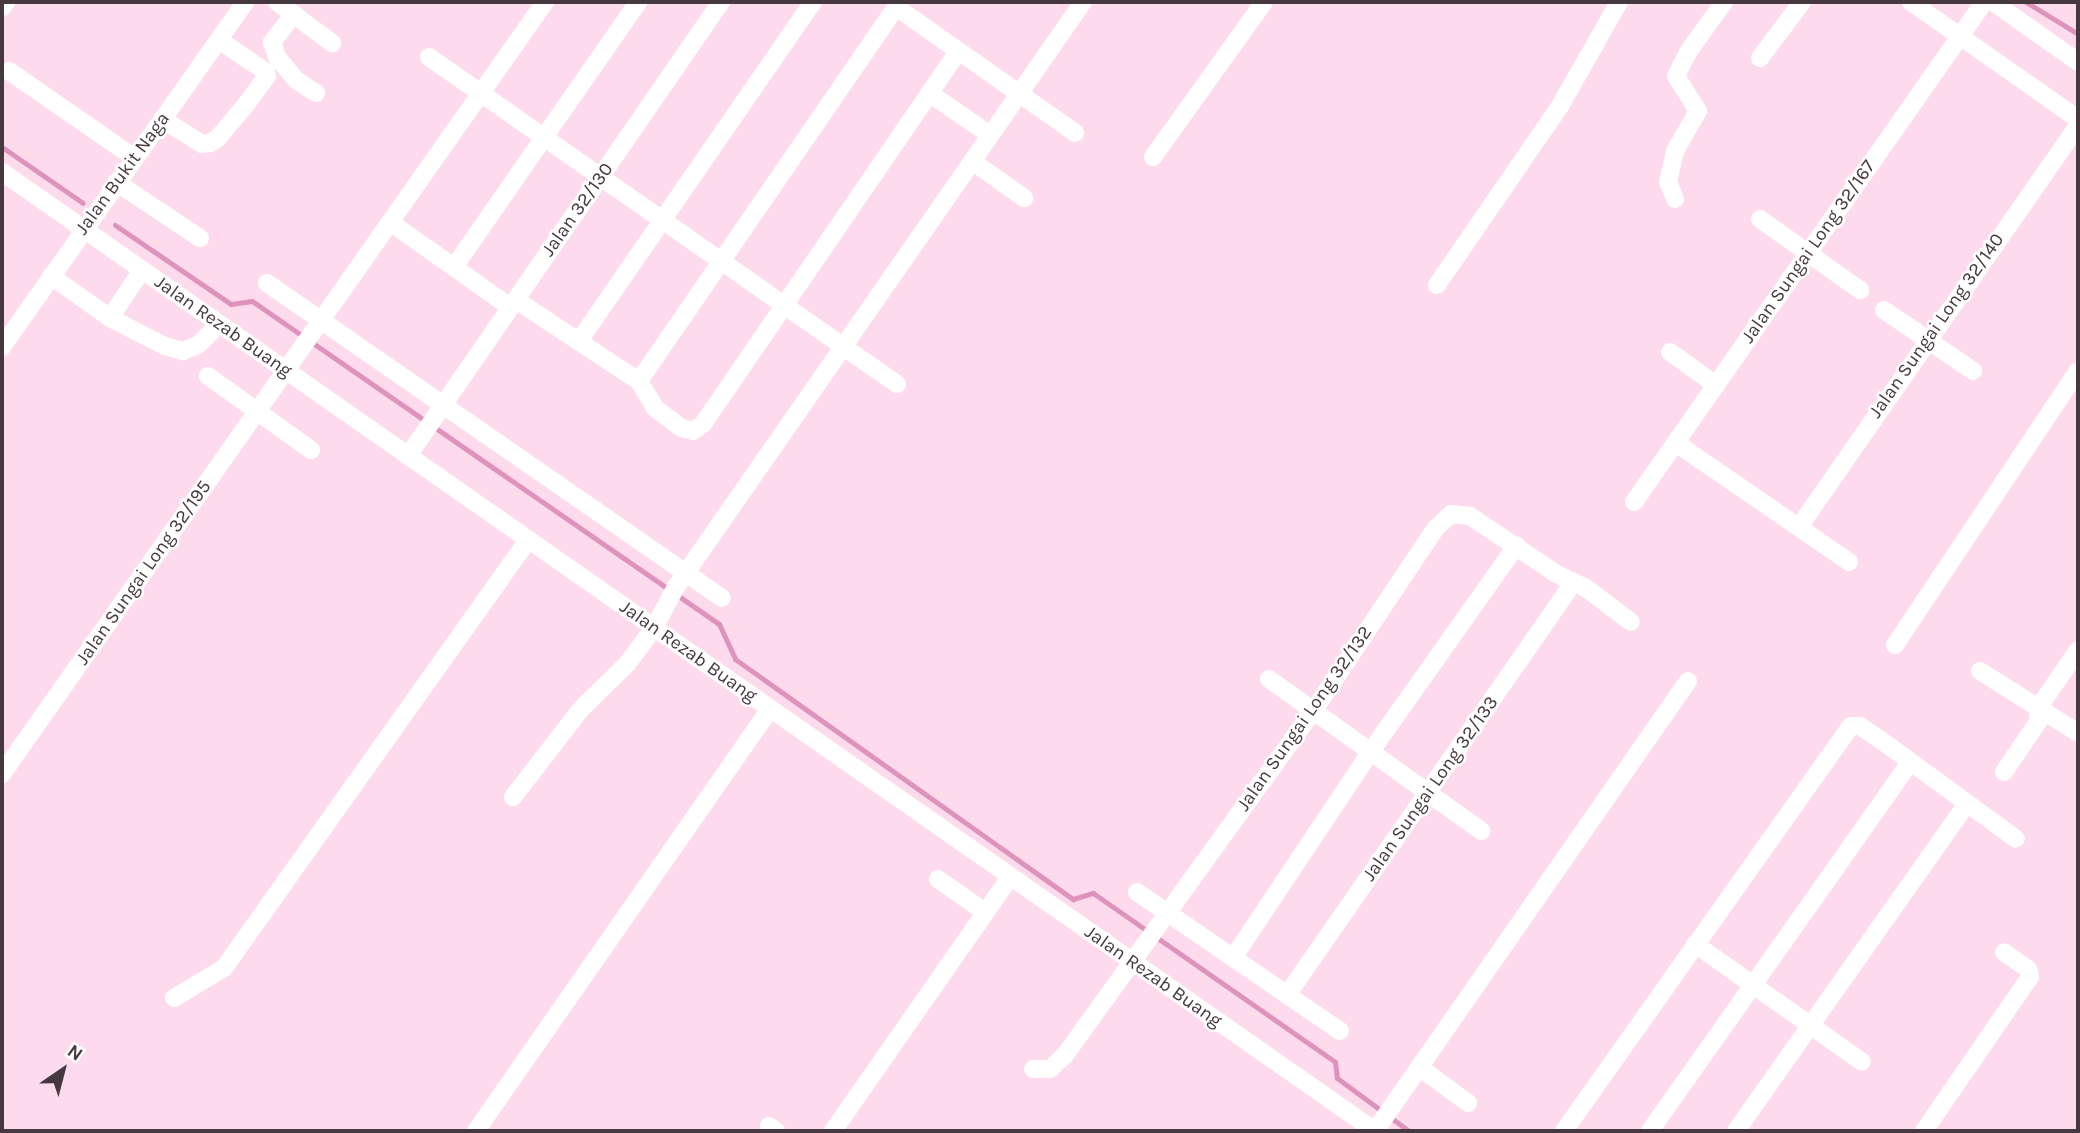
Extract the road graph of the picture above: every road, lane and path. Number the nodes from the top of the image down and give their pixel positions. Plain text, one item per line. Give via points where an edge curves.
1 (6, 2) edge
2 (245, 2) edge
3 (277, 2) edge
4 (545, 2) edge
5 (638, 2) edge
6 (721, 2) edge
7 (813, 2) edge
8 (1083, 2) edge
9 (1264, 2) edge
10 (1619, 2) edge
11 (1724, 2) edge
12 (1802, 2) edge
13 (1911, 2) edge
14 (1984, 2) edge
15 (1993, 2) edge
16 (2, 8) edge
17 (294, 14) junction
18 (1959, 37) junction
19 (219, 40) junction
20 (332, 43) dead end
21 (958, 51) junction
22 (429, 57) dead end
23 (1760, 58) dead end
24 (2078, 62) edge
25 (9, 71) dead end
26 (316, 93) dead end
27 (929, 93) junction
28 (482, 94) junction
29 (1019, 94) junction
30 (2078, 119) edge
31 (162, 120) junction
32 (2078, 126) edge
33 (1076, 133) dead end
34 (990, 135) junction
35 (546, 139) junction
36 (133, 157) junction
37 (1153, 157) dead end
38 (972, 161) junction
39 (2, 173) edge
40 (601, 177) junction
41 (116, 182) junction
42 (1024, 198) dead end
43 (1675, 199) dead end
44 (661, 219) junction
45 (1760, 219) dead end
46 (390, 222) junction
47 (83, 229) junction
48 (200, 238) dead end
49 (1808, 253) junction
50 (721, 261) junction
51 (454, 267) junction
52 (142, 270) junction
53 (51, 276) junction
54 (267, 283) dead end
55 (1437, 285) dead end
56 (1860, 290) dead end
57 (513, 303) junction
58 (784, 306) junction
59 (1884, 310) dead end
60 (110, 318) junction
61 (219, 324) junction
62 (313, 334) junction
63 (1927, 338) junction
64 (579, 341) junction
65 (2, 347) edge
66 (843, 347) junction
67 (1670, 352) dead end
68 (1973, 371) dead end
69 (2078, 371) edge
70 (287, 372) junction
71 (208, 376) dead end
72 (639, 381) junction
73 (897, 384) dead end
74 (1716, 386) junction
75 (258, 412) junction
76 (434, 417) junction
77 (1676, 443) junction
78 (312, 450) dead end
79 (408, 456) junction
80 (1634, 502) dead end
81 (1799, 527) junction
82 (528, 540) junction
83 (1517, 545) junction
84 (1849, 562) dead end
85 (681, 580) junction
86 (1573, 583) junction
87 (722, 598) dead end
88 (1631, 621) dead end
89 (654, 628) junction
90 (1895, 645) dead end
91 (2078, 650) edge
92 (1980, 671) dead end
93 (1269, 679) dead end
94 (1688, 681) dead end
95 (2039, 707) junction
96 (770, 709) junction
97 (1314, 710) junction
98 (2078, 733) edge
99 (1371, 751) junction
100 (1910, 762) junction
101 (2004, 772) dead end
102 (2, 774) edge
103 (1429, 793) junction
104 (513, 797) dead end
105 (1967, 804) junction
106 (1481, 831) dead end
107 (2015, 839) dead end
108 (1010, 877) junction
109 (938, 879) dead end
110 (1137, 891) dead end
111 (985, 912) junction
112 (1164, 919) junction
113 (1695, 944) junction
114 (2004, 951) dead end
115 (1233, 958) junction
116 (1131, 961) junction
117 (1754, 986) junction
118 (1287, 995) junction
119 (174, 998) dead end
120 (1810, 1026) junction
121 (1340, 1031) dead end
122 (1862, 1062) dead end
123 (1419, 1068) junction
124 (1033, 1069) dead end
125 (1468, 1103) dead end
126 (476, 1131) edge
127 (834, 1131) edge
128 (1375, 1131) edge
129 (1564, 1131) edge
130 (1650, 1131) edge
131 (1736, 1131) edge
132 (1924, 1131) edge

1 - 16 street
2 - 19 street, Jalan Bukit Naga
3 - 17 street
4 - 28 street, Jalan Sungai Long 32/195
5 - 35 street
6 - 40 street, Jalan 32/130
7 - 44 street
8 - 29 street
9 - 37 street
10 - 55 street via 1560,106
11 - 43 street via 1676,76 1698,111 1675,151 1668,182
12 - 23 street
13 - 18 street
14 - 18 street, Jalan Sungai Long 32/167
15 - 24 street
17 - 20 street
17 - 26 street via 272,41 277,57 296,80
18 - 30 street
18 - 49 street, Jalan Sungai Long 32/167
19 - 31 street, Jalan Bukit Naga
19 - 31 street via 266,72 248,102 210,143 202,144
21 - 27 street
21 - 29 street
21 - 50 street via 896,7
22 - 28 street
25 - 36 street
27 - 34 street
27 - 58 street
28 - 35 street
28 - 46 street, Jalan Sungai Long 32/195
29 - 33 street
29 - 34 street
31 - 36 street, Jalan Bukit Naga
32 - 63 street, Jalan Sungai Long 32/140
34 - 38 street
35 - 40 street
35 - 51 street
36 - 41 street, Jalan Bukit Naga
38 - 42 street
38 - 66 street
39 - 47 street, Jalan Rezab Buang
40 - 44 street
40 - 57 street, Jalan 32/130
41 - 47 street, Jalan Bukit Naga
41 - 48 street
44 - 50 street
44 - 64 street
45 - 49 street
46 - 51 street
46 - 62 street, Jalan Sungai Long 32/195
47 - 52 street, Jalan Rezab Buang
47 - 53 street, Jalan Bukit Naga
49 - 56 street
49 - 74 street, Jalan Sungai Long 32/167
50 - 58 street
50 - 72 street
51 - 57 street
52 - 60 street
52 - 61 street, Jalan Rezab Buang
53 - 60 street
53 - 65 street, Jalan Bukit Naga
54 - 62 street
57 - 64 street
57 - 76 street, Jalan 32/130
58 - 66 street
58 - 72 street via 703,424 693,430 682,428 655,408
59 - 63 street
60 - 61 street via 183,351 198,345
61 - 70 street, Jalan Rezab Buang
62 - 70 street, Jalan Sungai Long 32/195
62 - 76 street
63 - 68 street
63 - 81 street, Jalan Sungai Long 32/140
64 - 72 street
66 - 73 street
66 - 85 street
67 - 74 street
69 - 90 street
70 - 75 street, Jalan Sungai Long 32/195
70 - 79 street, Jalan Rezab Buang
71 - 75 street
74 - 77 street, Jalan Sungai Long 32/167
75 - 78 street
75 - 102 street, Jalan Sungai Long 32/195
76 - 79 street, Jalan 32/130
76 - 85 street
77 - 80 street, Jalan Sungai Long 32/167
77 - 81 street
79 - 82 street, Jalan Rezab Buang
81 - 84 street
82 - 89 street, Jalan Rezab Buang
82 - 119 street via 224,968
83 - 86 street
83 - 97 street, Jalan Sungai Long 32/132 via 1470,516 1451,514 1435,528
83 - 99 street
85 - 87 street
85 - 89 street
86 - 88 street
86 - 103 street, Jalan Sungai Long 32/133
89 - 96 street, Jalan Rezab Buang
89 - 104 street via 627,664 581,709
91 - 95 street
92 - 95 street
93 - 97 street
94 - 123 street
95 - 98 street
95 - 101 street via 2038,722
96 - 108 street, Jalan Rezab Buang
96 - 126 street
97 - 99 street
97 - 112 street, Jalan Sungai Long 32/132
99 - 103 street
99 - 115 street
100 - 105 street
100 - 113 street via 1860,726 1851,726
100 - 117 street
103 - 106 street
103 - 118 street, Jalan Sungai Long 32/133
105 - 107 street
105 - 120 street
108 - 111 street
108 - 116 street, Jalan Rezab Buang
109 - 111 street
110 - 112 street
111 - 127 street
112 - 115 street
112 - 116 street, Jalan Sungai Long 32/132
113 - 117 street
113 - 129 street
114 - 132 street via 2028,969 2030,977
115 - 118 street
116 - 124 street, Jalan Sungai Long 32/132 via 1065,1055 1050,1069
116 - 128 street, Jalan Rezab Buang
117 - 120 street
117 - 130 street
118 - 121 street
120 - 122 street
120 - 131 street
123 - 125 street
123 - 128 street

